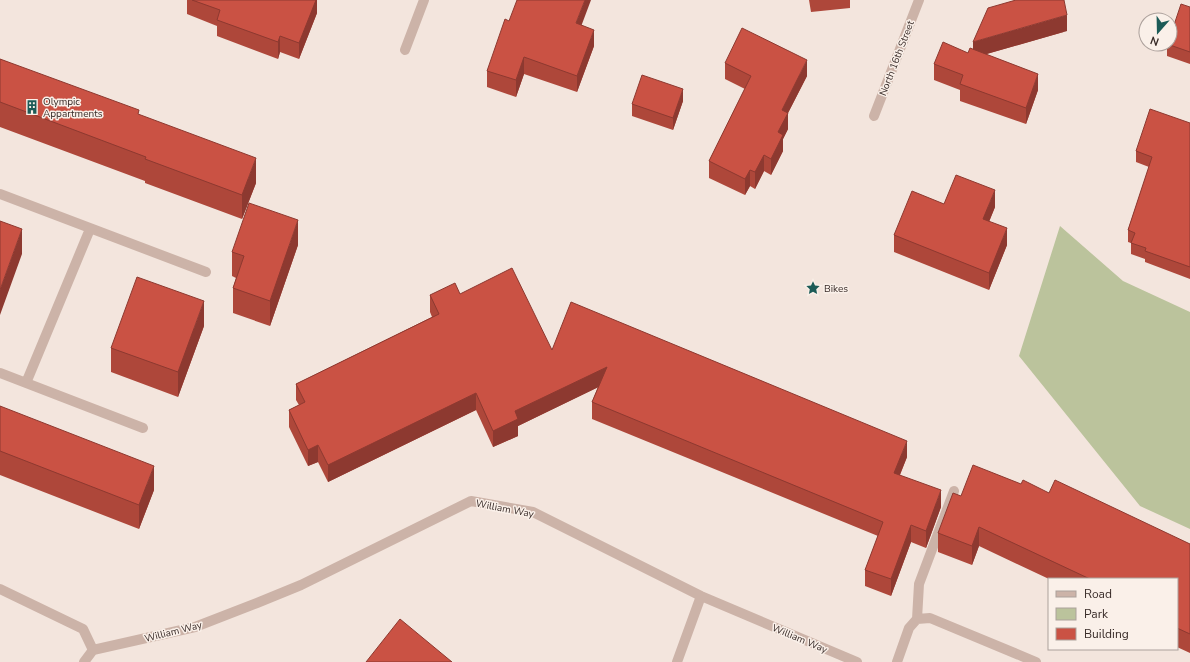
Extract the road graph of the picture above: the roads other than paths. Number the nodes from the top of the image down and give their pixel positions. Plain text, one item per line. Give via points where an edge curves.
1 (424, 0) edge
2 (919, 0) edge
3 (405, 50) dead end
4 (874, 116) dead end
5 (0, 194) edge
6 (90, 228) junction
7 (206, 272) dead end
8 (0, 372) edge
9 (26, 384) junction
10 (143, 428) dead end
11 (954, 490) dead end
12 (0, 589) edge
13 (701, 596) junction
14 (917, 619) junction
15 (93, 650) junction
16 (84, 662) edge
17 (678, 662) edge
18 (856, 662) edge
19 (897, 662) edge
20 (1036, 662) edge

1 - 3 street
2 - 4 street, North 16th Street
5 - 6 street
6 - 7 street
6 - 9 street
8 - 9 street
9 - 10 street
11 - 14 street via 919,584
12 - 15 street via 83,630
13 - 15 street, William Way via 533,512 471,501 301,585 257,603 195,627
13 - 17 street
13 - 18 street, William Way
14 - 19 street via 909,628
14 - 20 street via 930,618
15 - 16 street

